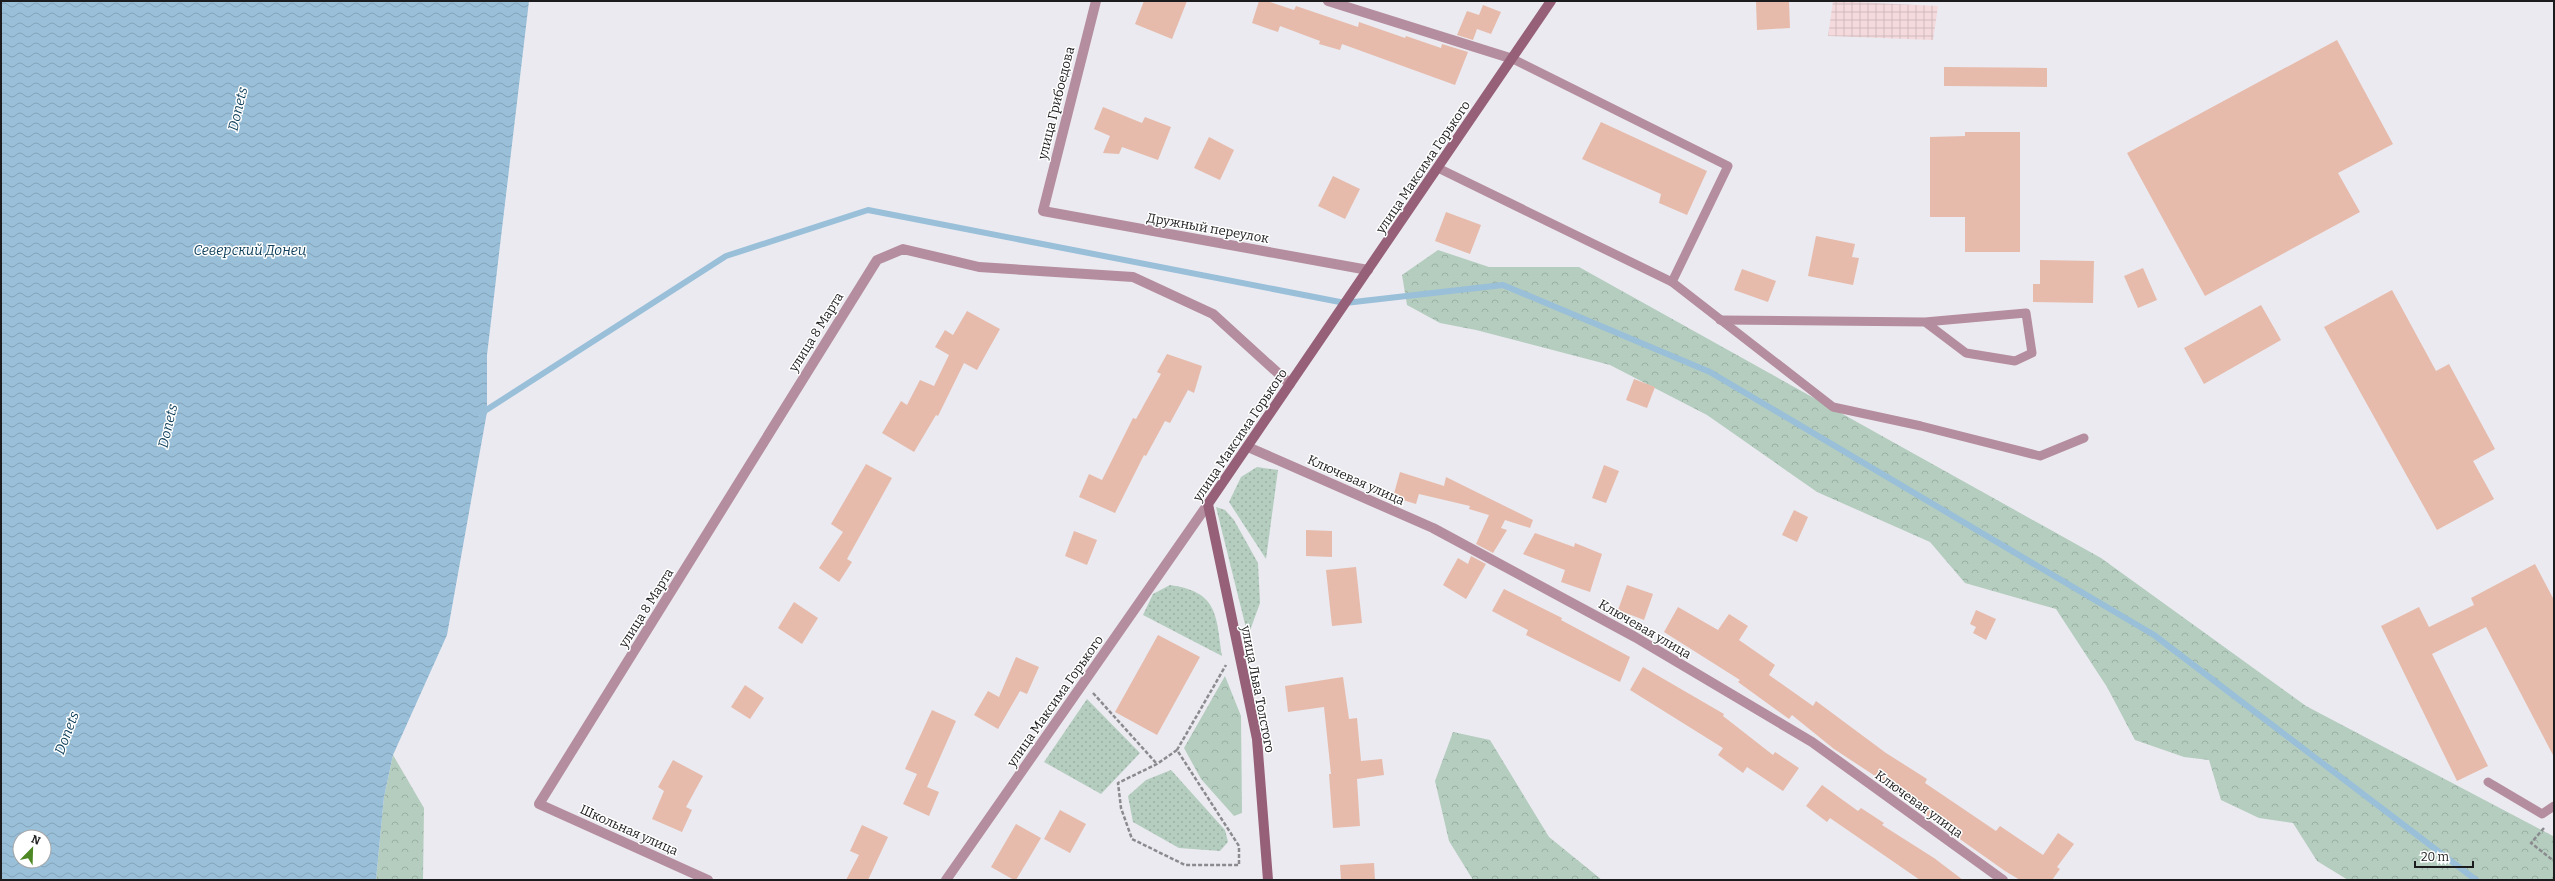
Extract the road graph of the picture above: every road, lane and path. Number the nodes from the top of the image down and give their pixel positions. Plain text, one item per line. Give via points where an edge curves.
1 (1096, 1) edge
2 (1328, 1) edge
3 (1551, 1) edge
4 (1513, 59) junction
5 (1438, 168) junction
6 (1043, 211) joint
7 (1368, 270) junction
8 (1672, 282) junction
9 (1720, 320) junction
10 (1925, 322) junction
11 (1290, 384) junction
12 (2084, 438) dead end
13 (1248, 446) junction
14 (1208, 504) junction
15 (1238, 645) junction
16 (1084, 683) junction
17 (1176, 750) junction
18 (1157, 764) junction
19 (2488, 782) dead end
20 (540, 804) joint
21 (2554, 806) edge
22 (2531, 843) dead end
23 (2554, 861) edge
24 (708, 880) edge
25 (946, 880) edge
26 (1268, 880) edge
27 (2003, 880) edge

1 - 6 street, улица Грибоедова
2 - 4 street
3 - 4 street, улица Максима Горького
4 - 5 street, улица Максима Горького
4 - 8 lane via 1728,166
5 - 7 street, улица Максима Горького
5 - 8 lane
6 - 7 street, Дружный переулок
7 - 11 street, улица Максима Горького
8 - 9 lane
9 - 10 lane
9 - 12 lane via 1833,407 2040,456
10 - 10 lane via 1966,353 2014,361 2032,353 2026,313
11 - 13 street, улица Максима Горького
11 - 20 street, улица 8 Марта via 1213,314 1132,277 979,267 903,249 877,260
13 - 14 street, улица Максима Горького
13 - 27 street, Ключевая улица via 1433,528 1636,637 1812,742
14 - 15 street, улица Льва Толстого
14 - 16 street, улица Максима Горького
15 - 17 path
15 - 26 street, улица Льва Толстого via 1257,739
16 - 18 path
16 - 25 street, улица Максима Горького
17 - 18 path
17 - 18 path via 1239,846 1240,865 1185,865 1132,839 1121,808 1118,783
19 - 21 lane via 2542,814
20 - 24 street, Школьная улица
22 - 23 path

